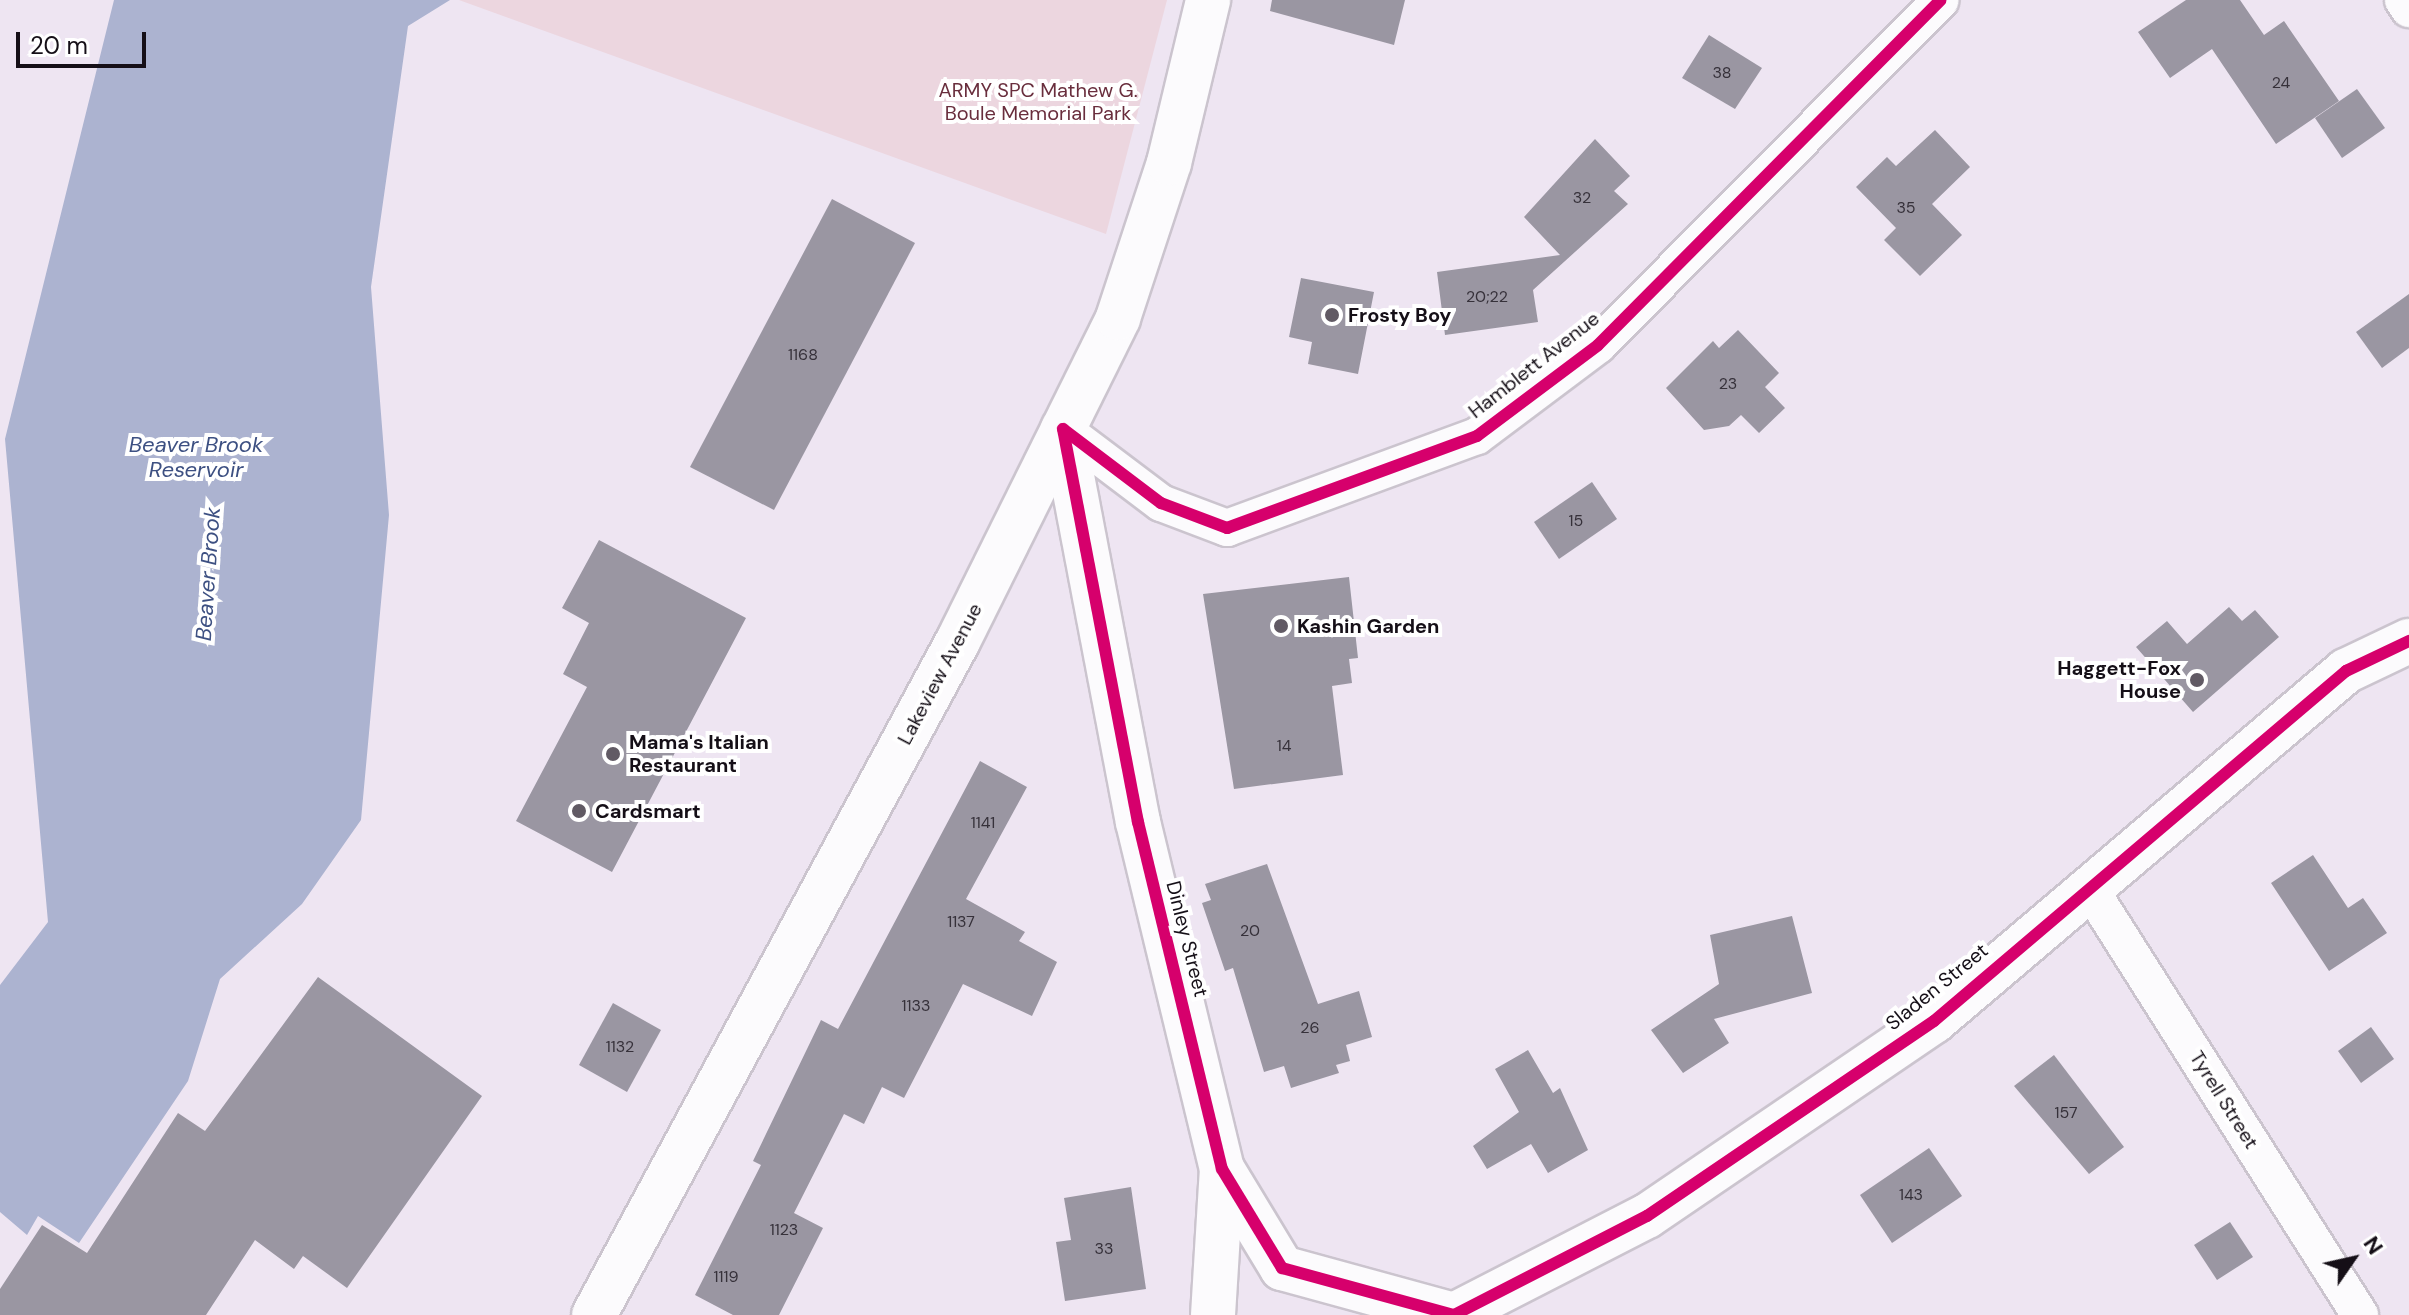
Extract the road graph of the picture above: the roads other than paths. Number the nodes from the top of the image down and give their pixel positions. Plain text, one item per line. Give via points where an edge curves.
1 (1208, 0) edge
2 (1941, 0) edge
3 (2403, 0) edge
4 (2409, 9) edge
5 (1063, 429) junction
6 (2409, 641) edge
7 (2088, 886) junction
8 (1222, 1169) junction
9 (594, 1315) edge
10 (1213, 1315) edge
11 (1454, 1315) edge
12 (2360, 1315) edge

1 - 5 street, Lakeview Avenue via 1169,163 1128,288
2 - 5 street, Hamblett Avenue via 1598,345 1477,436 1227,528 1161,503
3 - 4 street
5 - 8 street, Dinley Street via 1138,822
5 - 9 street, Lakeview Avenue via 958,641
6 - 7 street, Sladen Street via 2346,671
7 - 11 street, Sladen Street via 1934,1021 1647,1216
7 - 12 street, Tyrell Street
8 - 10 street, Dinley Street
8 - 11 street, Dinley Street via 1282,1268

